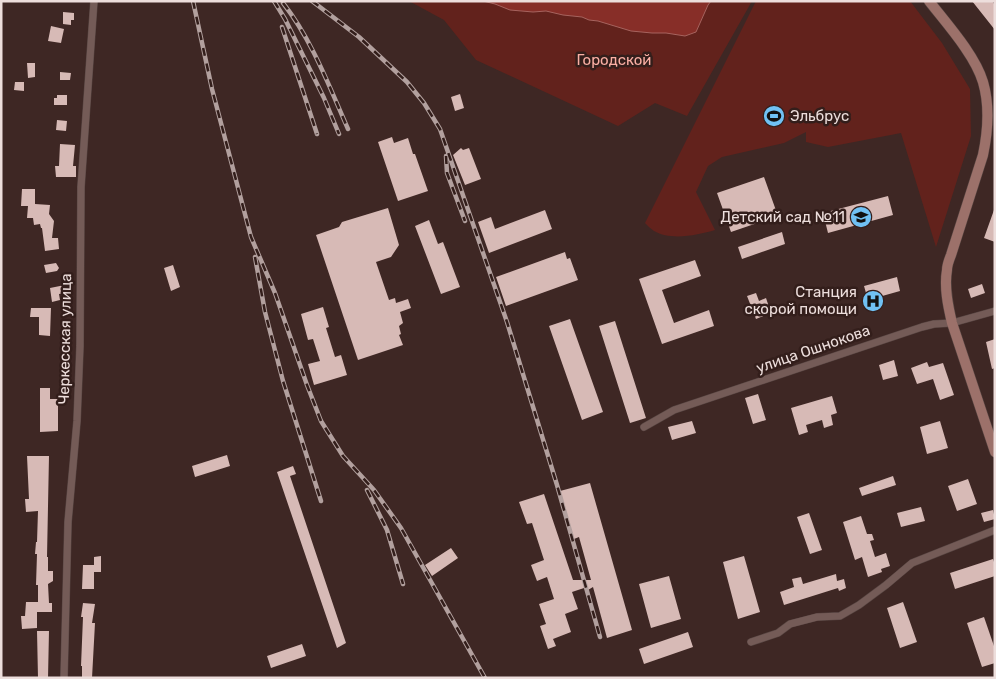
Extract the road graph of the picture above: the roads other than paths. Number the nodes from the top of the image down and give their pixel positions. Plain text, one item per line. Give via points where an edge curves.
1 (94, 1) edge
2 (932, 2) edge
3 (995, 311) edge
4 (952, 323) junction
5 (644, 427) dead end
6 (995, 452) edge
7 (995, 530) edge
8 (751, 642) dead end
9 (64, 678) edge

1 - 9 street, Черкесская улица via 81,187 81,316 68,522
2 - 4 main road via 975,64 983,82 988,108 983,155 946,271
3 - 4 street, улица Ошнокова
4 - 5 street, улица Ошнокова via 922,327 674,410
4 - 6 main road
7 - 8 street via 912,563 840,616 817,617 790,624 778,633

